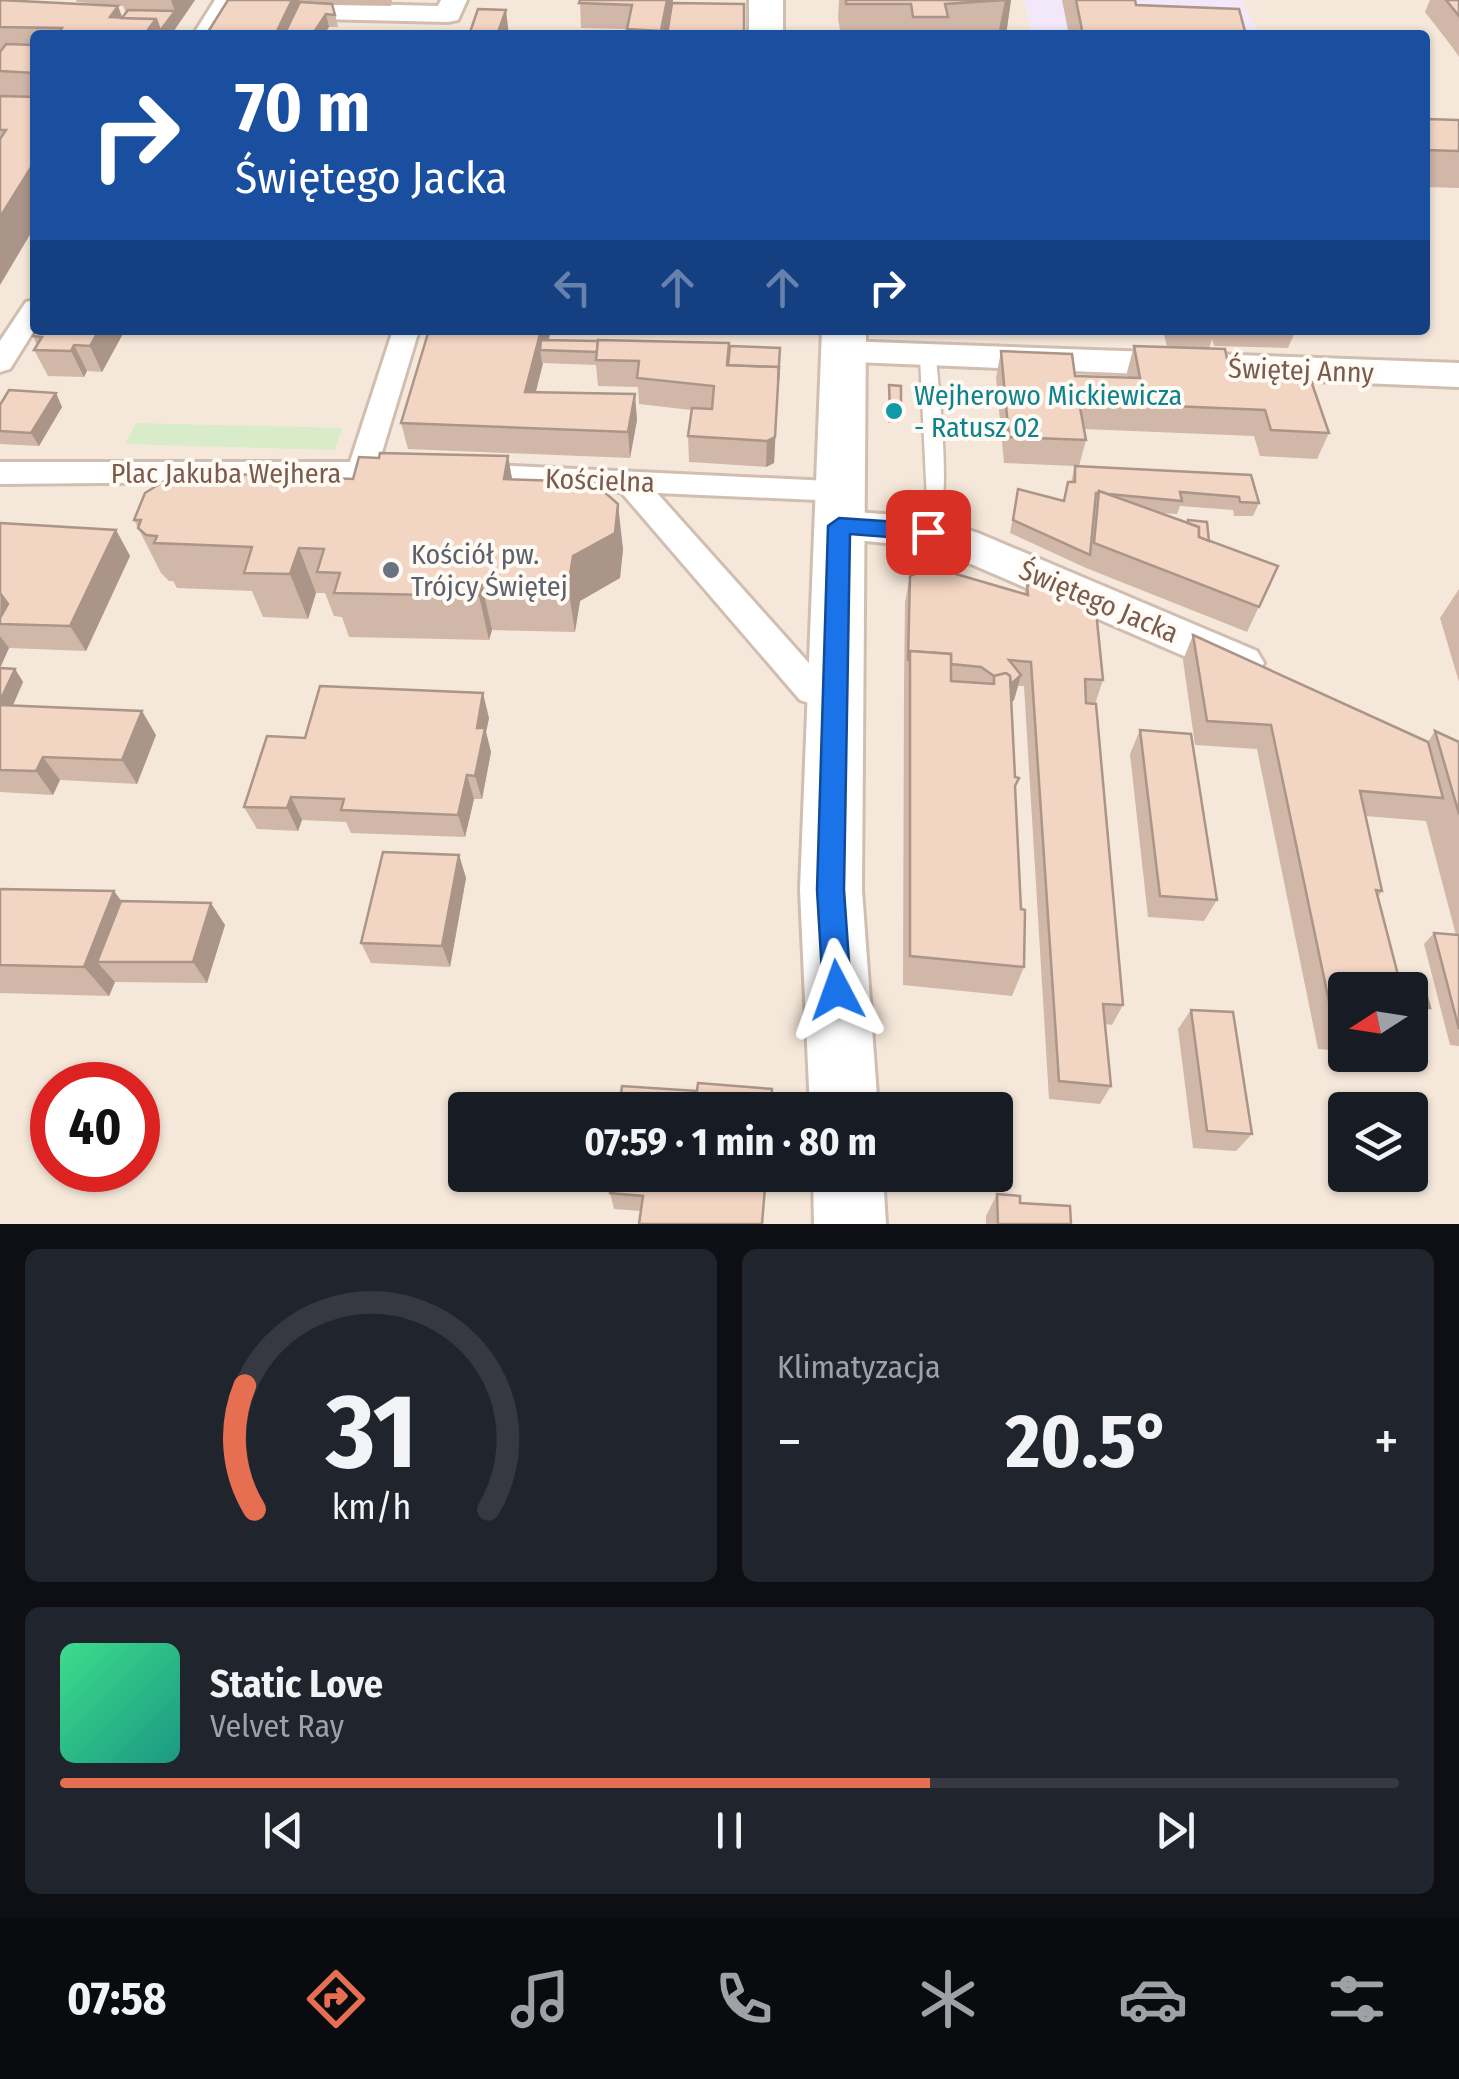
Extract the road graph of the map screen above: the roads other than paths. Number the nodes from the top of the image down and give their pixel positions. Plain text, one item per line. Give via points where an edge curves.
1 (454, 0) edge
2 (766, 0) edge
3 (230, 6) edge
4 (208, 30) edge
5 (766, 30) edge
6 (30, 316) edge
7 (404, 335) edge
8 (843, 342) edge
9 (928, 357) junction
10 (0, 363) edge
11 (1459, 375) edge
12 (0, 473) edge
13 (361, 474) junction
14 (628, 480) junction
15 (839, 508) junction
16 (928, 532) junction
17 (1286, 683) edge
18 (812, 690) dead end
19 (843, 1092) edge
20 (849, 1192) edge
21 (850, 1224) edge

1 - 3 street via 448,14
2 - 5 street
3 - 4 street
6 - 10 street
7 - 13 street, Plac Jakuba Wejhera
8 - 9 street, Świętej Anny
8 - 15 street
9 - 11 street, Świętej Anny
9 - 16 lane via 936,500
12 - 13 street, Plac Jakuba Wejhera
13 - 14 street, Kościelna
14 - 15 street, Kościelna
14 - 18 street
15 - 16 street, Świętego Jacka
15 - 19 street via 831,890
16 - 17 street, Świętego Jacka
20 - 21 street

